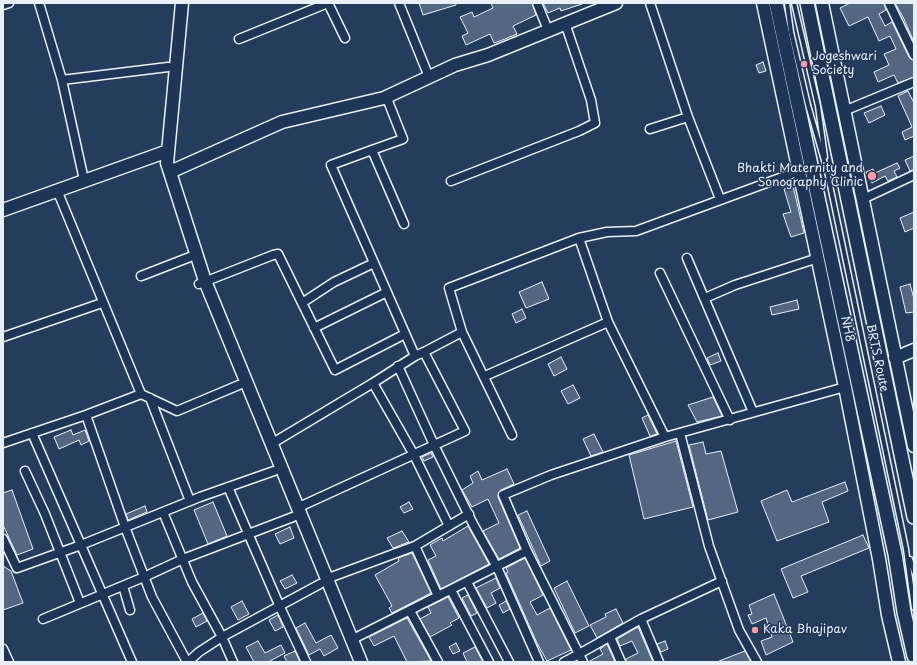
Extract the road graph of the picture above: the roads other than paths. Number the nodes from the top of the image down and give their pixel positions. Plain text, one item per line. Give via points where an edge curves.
1 (9, 3) edge
2 (39, 3) edge
3 (175, 3) edge
4 (182, 3) edge
5 (328, 3) edge
6 (399, 3) edge
7 (537, 3) edge
8 (616, 3) edge
9 (650, 3) edge
10 (763, 3) edge
11 (776, 3) edge
12 (787, 3) edge
13 (794, 3) edge
14 (807, 3) edge
15 (822, 3) edge
16 (889, 3) edge
17 (3, 5) edge
18 (565, 24) junction
19 (548, 30) junction
20 (345, 38) dead end
21 (239, 39) dead end
22 (914, 55) edge
23 (168, 67) junction
24 (429, 77) junction
25 (62, 80) junction
26 (914, 82) edge
27 (386, 96) junction
28 (844, 111) junction
29 (688, 117) junction
30 (650, 129) dead end
31 (372, 150) junction
32 (165, 152) junction
33 (799, 171) junction
34 (170, 172) junction
35 (827, 172) junction
36 (914, 175) edge
37 (84, 180) junction
38 (451, 181) dead end
39 (57, 190) junction
40 (720, 199) junction
41 (863, 199) junction
42 (3, 210) edge
43 (404, 224) dead end
44 (579, 238) junction
45 (190, 257) junction
46 (687, 258) dead end
47 (818, 258) junction
48 (374, 263) junction
49 (660, 273) dead end
50 (141, 276) dead end
51 (202, 283) junction
52 (387, 292) junction
53 (705, 298) junction
54 (102, 303) junction
55 (302, 303) junction
56 (608, 322) junction
57 (314, 328) junction
58 (462, 332) junction
59 (405, 334) junction
60 (3, 337) edge
61 (914, 350) edge
62 (424, 352) junction
63 (415, 356) junction
64 (896, 358) junction
65 (398, 366) junction
66 (485, 376) junction
67 (373, 383) junction
68 (240, 385) junction
69 (845, 386) junction
70 (140, 394) junction
71 (150, 398) junction
72 (753, 412) junction
73 (86, 415) junction
74 (730, 420) junction
75 (32, 433) junction
76 (680, 433) junction
77 (512, 435) dead end
78 (665, 437) junction
79 (3, 443) edge
80 (271, 444) junction
81 (434, 445) junction
82 (914, 446) edge
83 (414, 454) junction
84 (25, 471) dead end
85 (274, 471) junction
86 (228, 487) junction
87 (190, 501) junction
88 (162, 512) junction
89 (295, 512) junction
90 (469, 514) junction
91 (914, 517) edge
92 (449, 526) junction
93 (125, 527) junction
94 (249, 534) junction
95 (3, 539) edge
96 (81, 545) junction
97 (415, 546) junction
98 (906, 549) junction
99 (527, 551) junction
100 (6, 552) edge
101 (59, 553) junction
102 (183, 559) junction
103 (497, 567) junction
104 (914, 572) edge
105 (144, 577) junction
106 (722, 581) junction
107 (323, 582) junction
108 (467, 582) junction
109 (123, 586) junction
110 (451, 590) junction
111 (102, 594) junction
112 (438, 596) junction
113 (80, 604) junction
114 (280, 607) junction
115 (914, 608) edge
116 (130, 610) dead end
117 (410, 611) junction
118 (43, 619) dead end
119 (641, 620) junction
120 (222, 636) junction
121 (610, 638) junction
122 (351, 640) junction
123 (3, 649) edge
124 (579, 654) junction
125 (914, 656) edge
126 (9, 662) edge
127 (132, 662) edge
128 (188, 662) edge
129 (233, 662) edge
130 (306, 662) edge
131 (354, 662) edge
132 (361, 662) edge
133 (438, 662) edge
134 (489, 662) edge
135 (509, 662) edge
136 (539, 662) edge
137 (564, 662) edge
138 (583, 662) edge
139 (621, 662) edge
140 (659, 662) edge
141 (757, 662) edge
142 (899, 662) edge

1 - 17 street
2 - 25 street
3 - 23 street
4 - 32 street
5 - 20 street
5 - 21 street
6 - 24 street
7 - 19 street
8 - 18 street
9 - 29 street
10 - 33 street
11 - 125 main road, NH8 via 895,554
12 - 35 lane via 808,106
13 - 35 lane via 818,106
14 - 91 main road
15 - 28 street
16 - 22 street
18 - 19 street
18 - 38 street via 595,123 579,132
19 - 24 street
23 - 25 street
23 - 32 street
24 - 27 street
25 - 37 street
26 - 28 street
27 - 31 street via 403,139
27 - 34 street via 282,122
28 - 41 street
29 - 30 street
29 - 40 street
31 - 43 street
31 - 48 street via 331,165
32 - 34 street
32 - 37 street
32 - 45 street via 161,163
33 - 40 street
33 - 47 street
34 - 51 street
35 - 98 lane, BRTS Route
36 - 41 street
37 - 39 street
39 - 42 street
39 - 54 street
40 - 44 street via 636,231 607,232
41 - 64 street
44 - 56 street
44 - 58 street via 449,288
45 - 50 street
45 - 51 street
46 - 53 street
47 - 53 street via 735,285
47 - 69 street
48 - 52 street
48 - 55 street via 334,282
49 - 74 street
51 - 55 street via 278,254
51 - 68 street
51 - 80 street
52 - 57 street
52 - 59 street
53 - 72 street
54 - 60 street
54 - 70 street
55 - 57 street
56 - 66 street
56 - 78 street
57 - 59 street via 335,370
58 - 62 street
58 - 66 street
59 - 63 street
61 - 64 street
62 - 63 street
62 - 81 street via 465,431
63 - 65 street
64 - 82 street
65 - 67 street
65 - 81 street
66 - 77 street
67 - 80 street
67 - 83 street
68 - 71 street via 177,411
68 - 85 street
69 - 72 street
69 - 142 street
70 - 71 street
70 - 73 street
71 - 87 street
72 - 74 street
73 - 75 street
73 - 93 street
74 - 76 street
75 - 79 street
75 - 96 street
76 - 78 street
76 - 106 street
78 - 99 street via 551,475 504,495
80 - 89 street
81 - 83 street
81 - 90 street
83 - 89 street
83 - 92 street
84 - 101 street via 45,514
85 - 86 street
85 - 89 street
86 - 87 street
86 - 94 street
87 - 88 street
88 - 93 street
88 - 102 street
89 - 94 street
89 - 107 street
90 - 92 street
90 - 103 street
92 - 97 street
93 - 96 street
93 - 105 street
94 - 102 street
94 - 114 street
95 - 100 street
96 - 101 street
96 - 111 street
97 - 107 street
97 - 112 street
98 - 104 lane
98 - 115 lane
99 - 103 street
99 - 124 street
100 - 101 street via 17,568
101 - 113 street
102 - 105 street
102 - 120 street via 192,582
103 - 108 street
103 - 136 street
105 - 109 street
105 - 128 street via 152,597
106 - 119 street
106 - 141 street via 739,630
107 - 114 street
107 - 122 street
107 - 131 street
108 - 110 street
108 - 135 street
109 - 111 street
109 - 116 street
110 - 112 street
110 - 134 street
111 - 113 street
111 - 127 street
112 - 117 street
113 - 118 street
114 - 120 street
114 - 130 street
117 - 122 street
117 - 133 street
119 - 121 street
119 - 140 street
120 - 128 street
120 - 129 street
121 - 124 street
121 - 139 street
122 - 132 street
123 - 126 street
124 - 137 street
124 - 138 street

